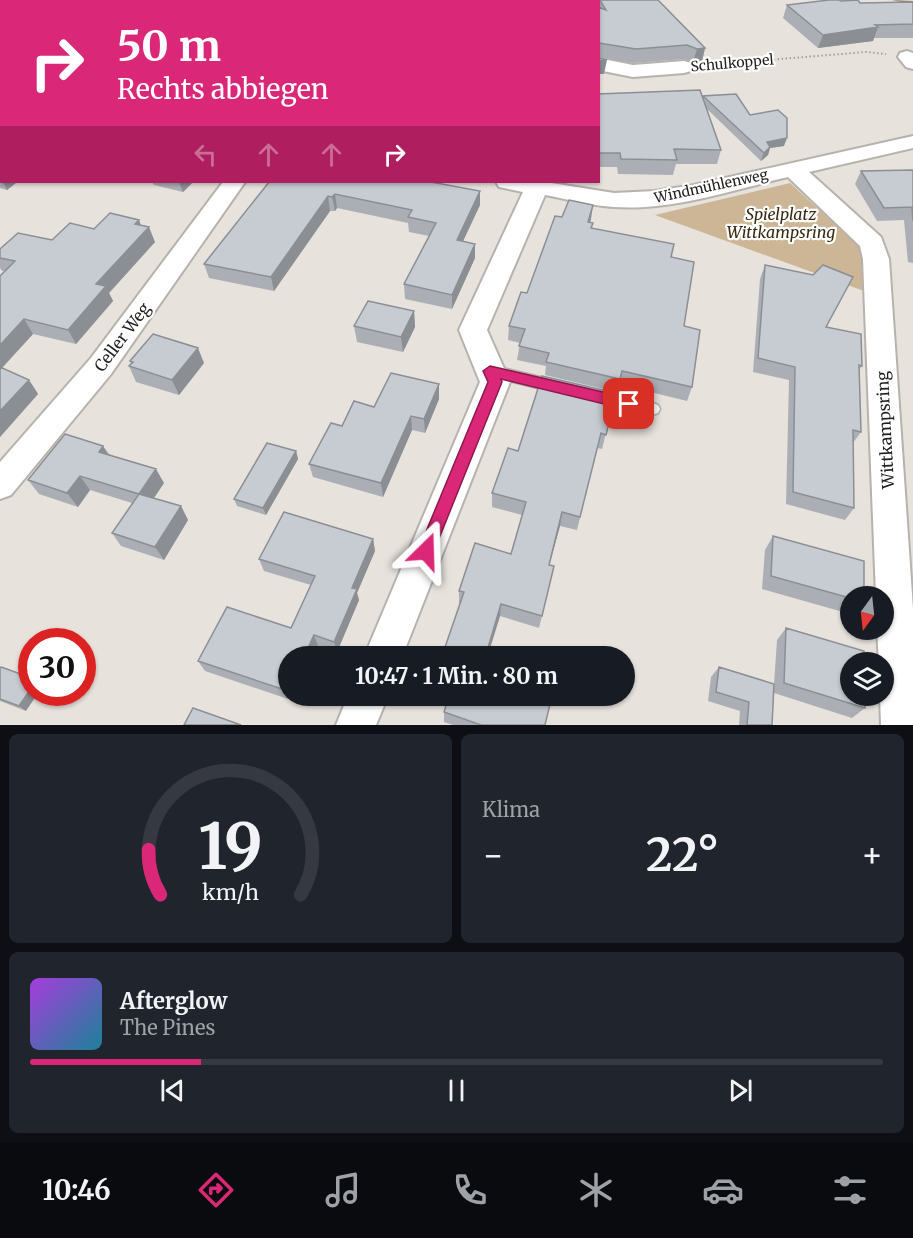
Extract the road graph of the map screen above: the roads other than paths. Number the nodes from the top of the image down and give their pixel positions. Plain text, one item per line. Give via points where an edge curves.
1 (600, 63) edge
2 (684, 67) road end
3 (913, 142) edge
4 (792, 169) junction
5 (233, 183) edge
6 (513, 183) edge
7 (537, 187) junction
8 (490, 371) junction
9 (652, 410) dead end
10 (0, 486) edge
11 (387, 646) edge
12 (364, 706) edge
13 (356, 725) edge
14 (901, 725) edge

1 - 2 street, Schulkoppel via 633,70
3 - 4 street, Windmühlenweg
4 - 7 street, Windmühlenweg via 655,198 614,200
4 - 14 street, Wittkampsring via 872,243 876,259
5 - 10 street, Celler Weg via 101,366
6 - 7 street, Windmühlenweg
7 - 8 street via 473,330
8 - 9 lane
8 - 11 street via 495,382
12 - 13 street

